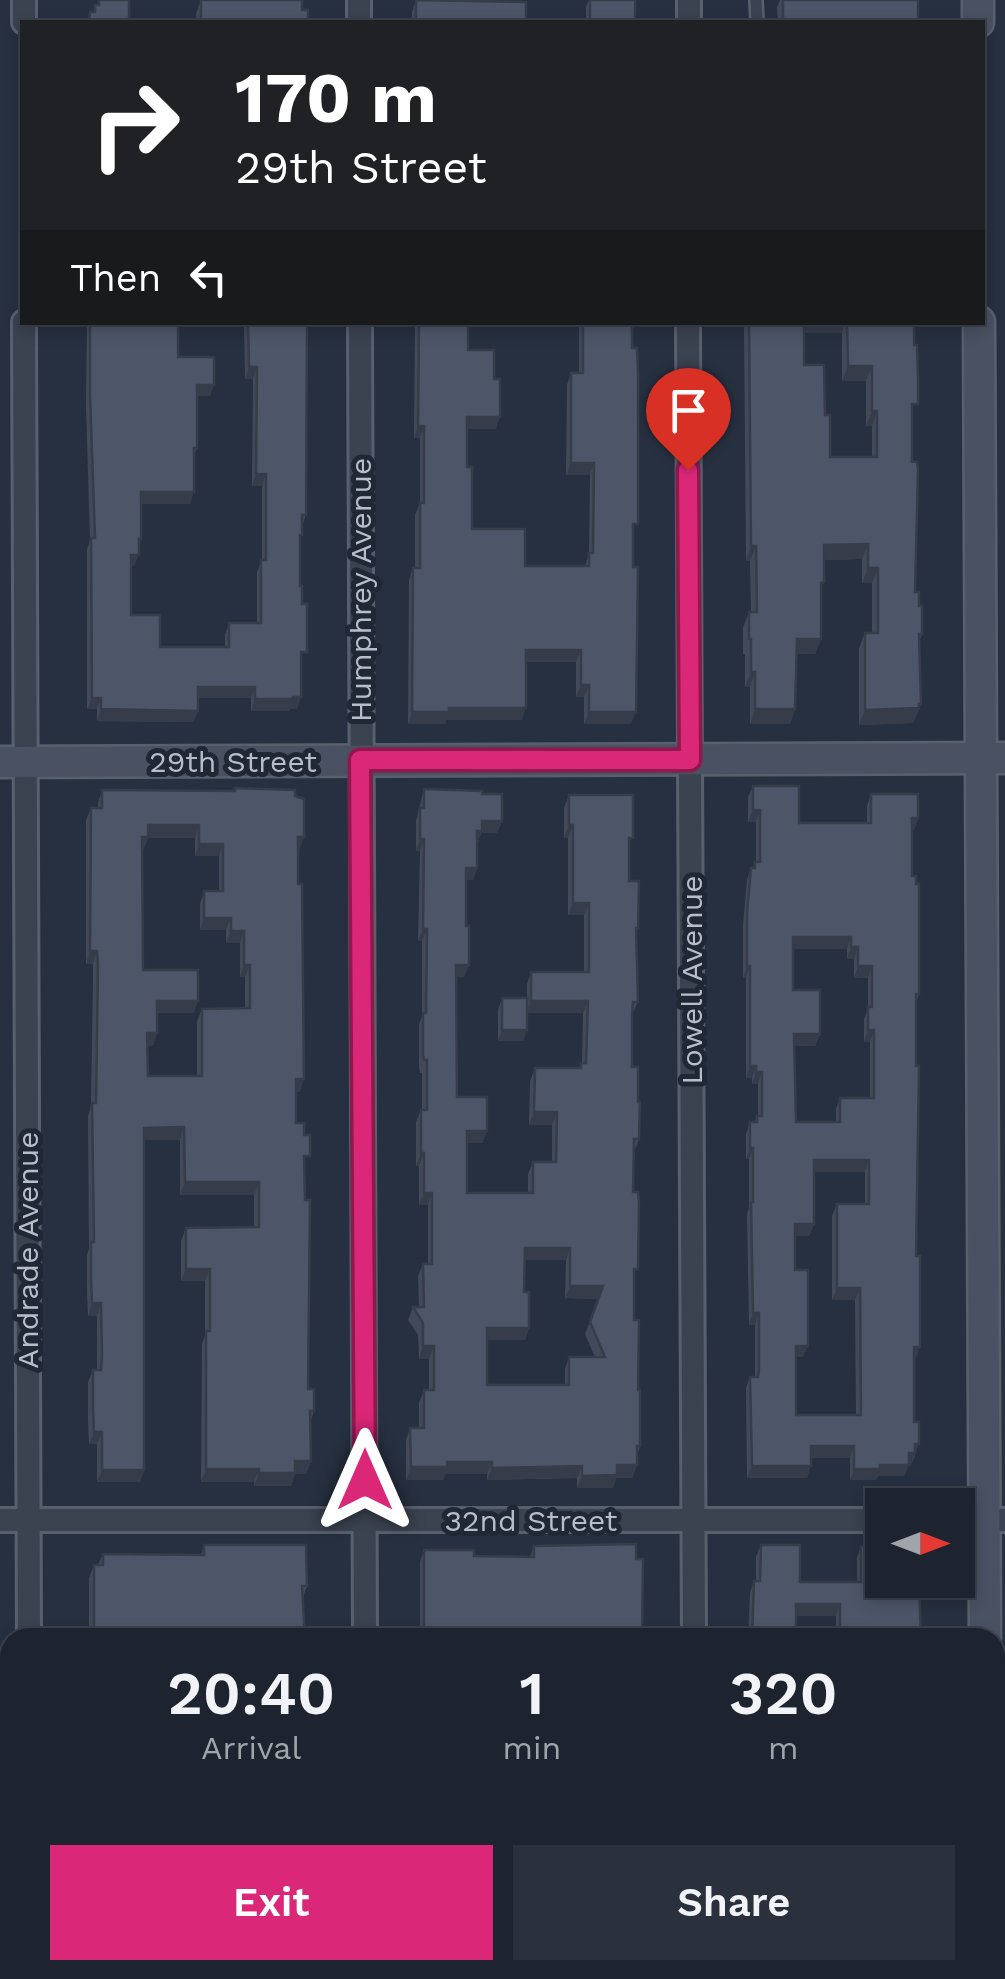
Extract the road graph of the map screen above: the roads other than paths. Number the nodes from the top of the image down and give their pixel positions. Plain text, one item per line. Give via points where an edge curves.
1 (24, 325) edge
2 (360, 325) edge
3 (688, 325) edge
4 (979, 325) edge
5 (993, 758) edge
6 (360, 760) junction
7 (690, 760) junction
8 (12, 762) edge
9 (0, 1520) edge
10 (28, 1520) junction
11 (365, 1520) junction
12 (694, 1520) junction
13 (865, 1520) edge
14 (982, 1520) edge
15 (28, 1628) edge
16 (366, 1628) edge
17 (694, 1628) edge
18 (984, 1628) edge

1 - 8 street, Andrade Avenue
2 - 6 street, Humphrey Avenue
3 - 7 street, Lowell Avenue
4 - 5 street
5 - 7 street, 29th Street
5 - 14 street
6 - 7 street, 29th Street
6 - 8 street, 29th Street
6 - 11 street, Humphrey Avenue
7 - 12 street, Lowell Avenue
8 - 10 street, Andrade Avenue
9 - 10 street, 32nd Street
10 - 11 street, 32nd Street
10 - 15 street, Andrade Avenue
11 - 12 street, 32nd Street
11 - 16 street, Humphrey Avenue
12 - 13 street, 32nd Street
12 - 17 street, Lowell Avenue
14 - 18 street

